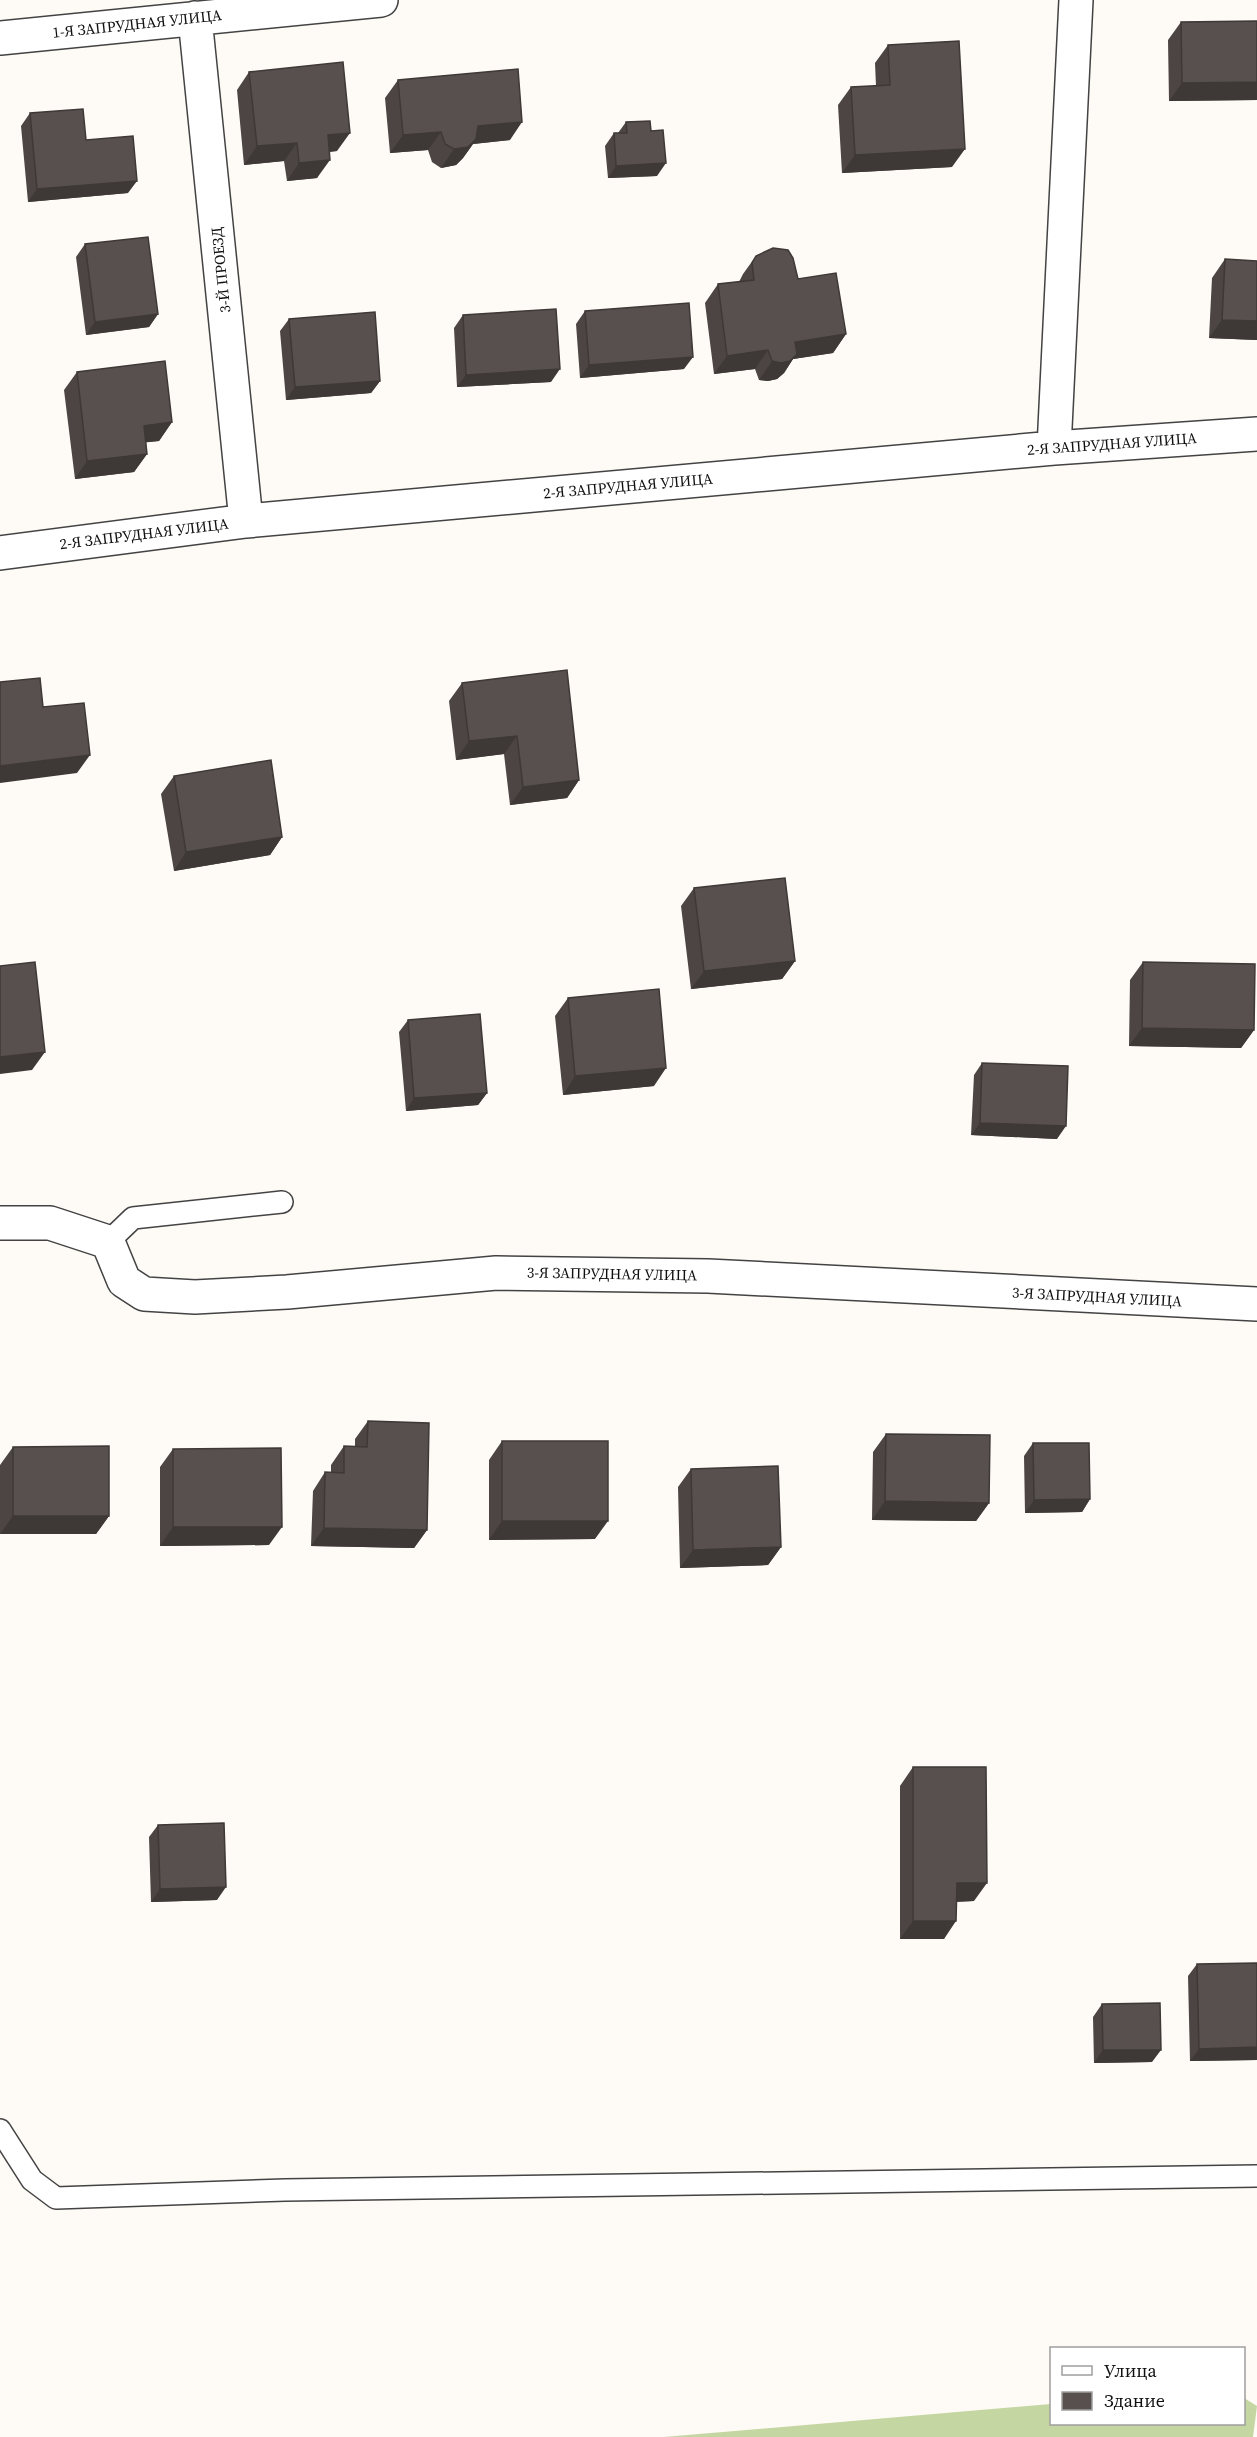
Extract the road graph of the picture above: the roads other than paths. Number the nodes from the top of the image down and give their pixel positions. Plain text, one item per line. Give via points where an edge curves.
1 (381, 0) edge
2 (1076, 0) edge
3 (195, 18) junction
4 (0, 38) edge
5 (1257, 434) edge
6 (1054, 448) junction
7 (246, 521) junction
8 (0, 553) edge
9 (282, 1202) dead end
10 (0, 1223) edge
11 (108, 1242) junction
12 (1257, 1304) edge
13 (0, 2130) edge
14 (1257, 2176) edge

1 - 3 street, 1-Я ЗАПРУДНАЯ УЛИЦА
2 - 6 street
3 - 4 street, 1-Я ЗАПРУДНАЯ УЛИЦА
3 - 7 street, 3-Й ПРОЕЗД
5 - 6 street, 2-Я ЗАПРУДНАЯ УЛИЦА
6 - 7 street, 2-Я ЗАПРУДНАЯ УЛИЦА
7 - 8 street, 2-Я ЗАПРУДНАЯ УЛИЦА
9 - 11 lane via 133,1218
10 - 11 street via 50,1223
11 - 12 street, 3-Я ЗАПРУДНАЯ УЛИЦА via 124,1281 144,1294 154,1295 287,1293 496,1273 708,1276
13 - 14 lane via 32,2180 56,2198 285,2190

